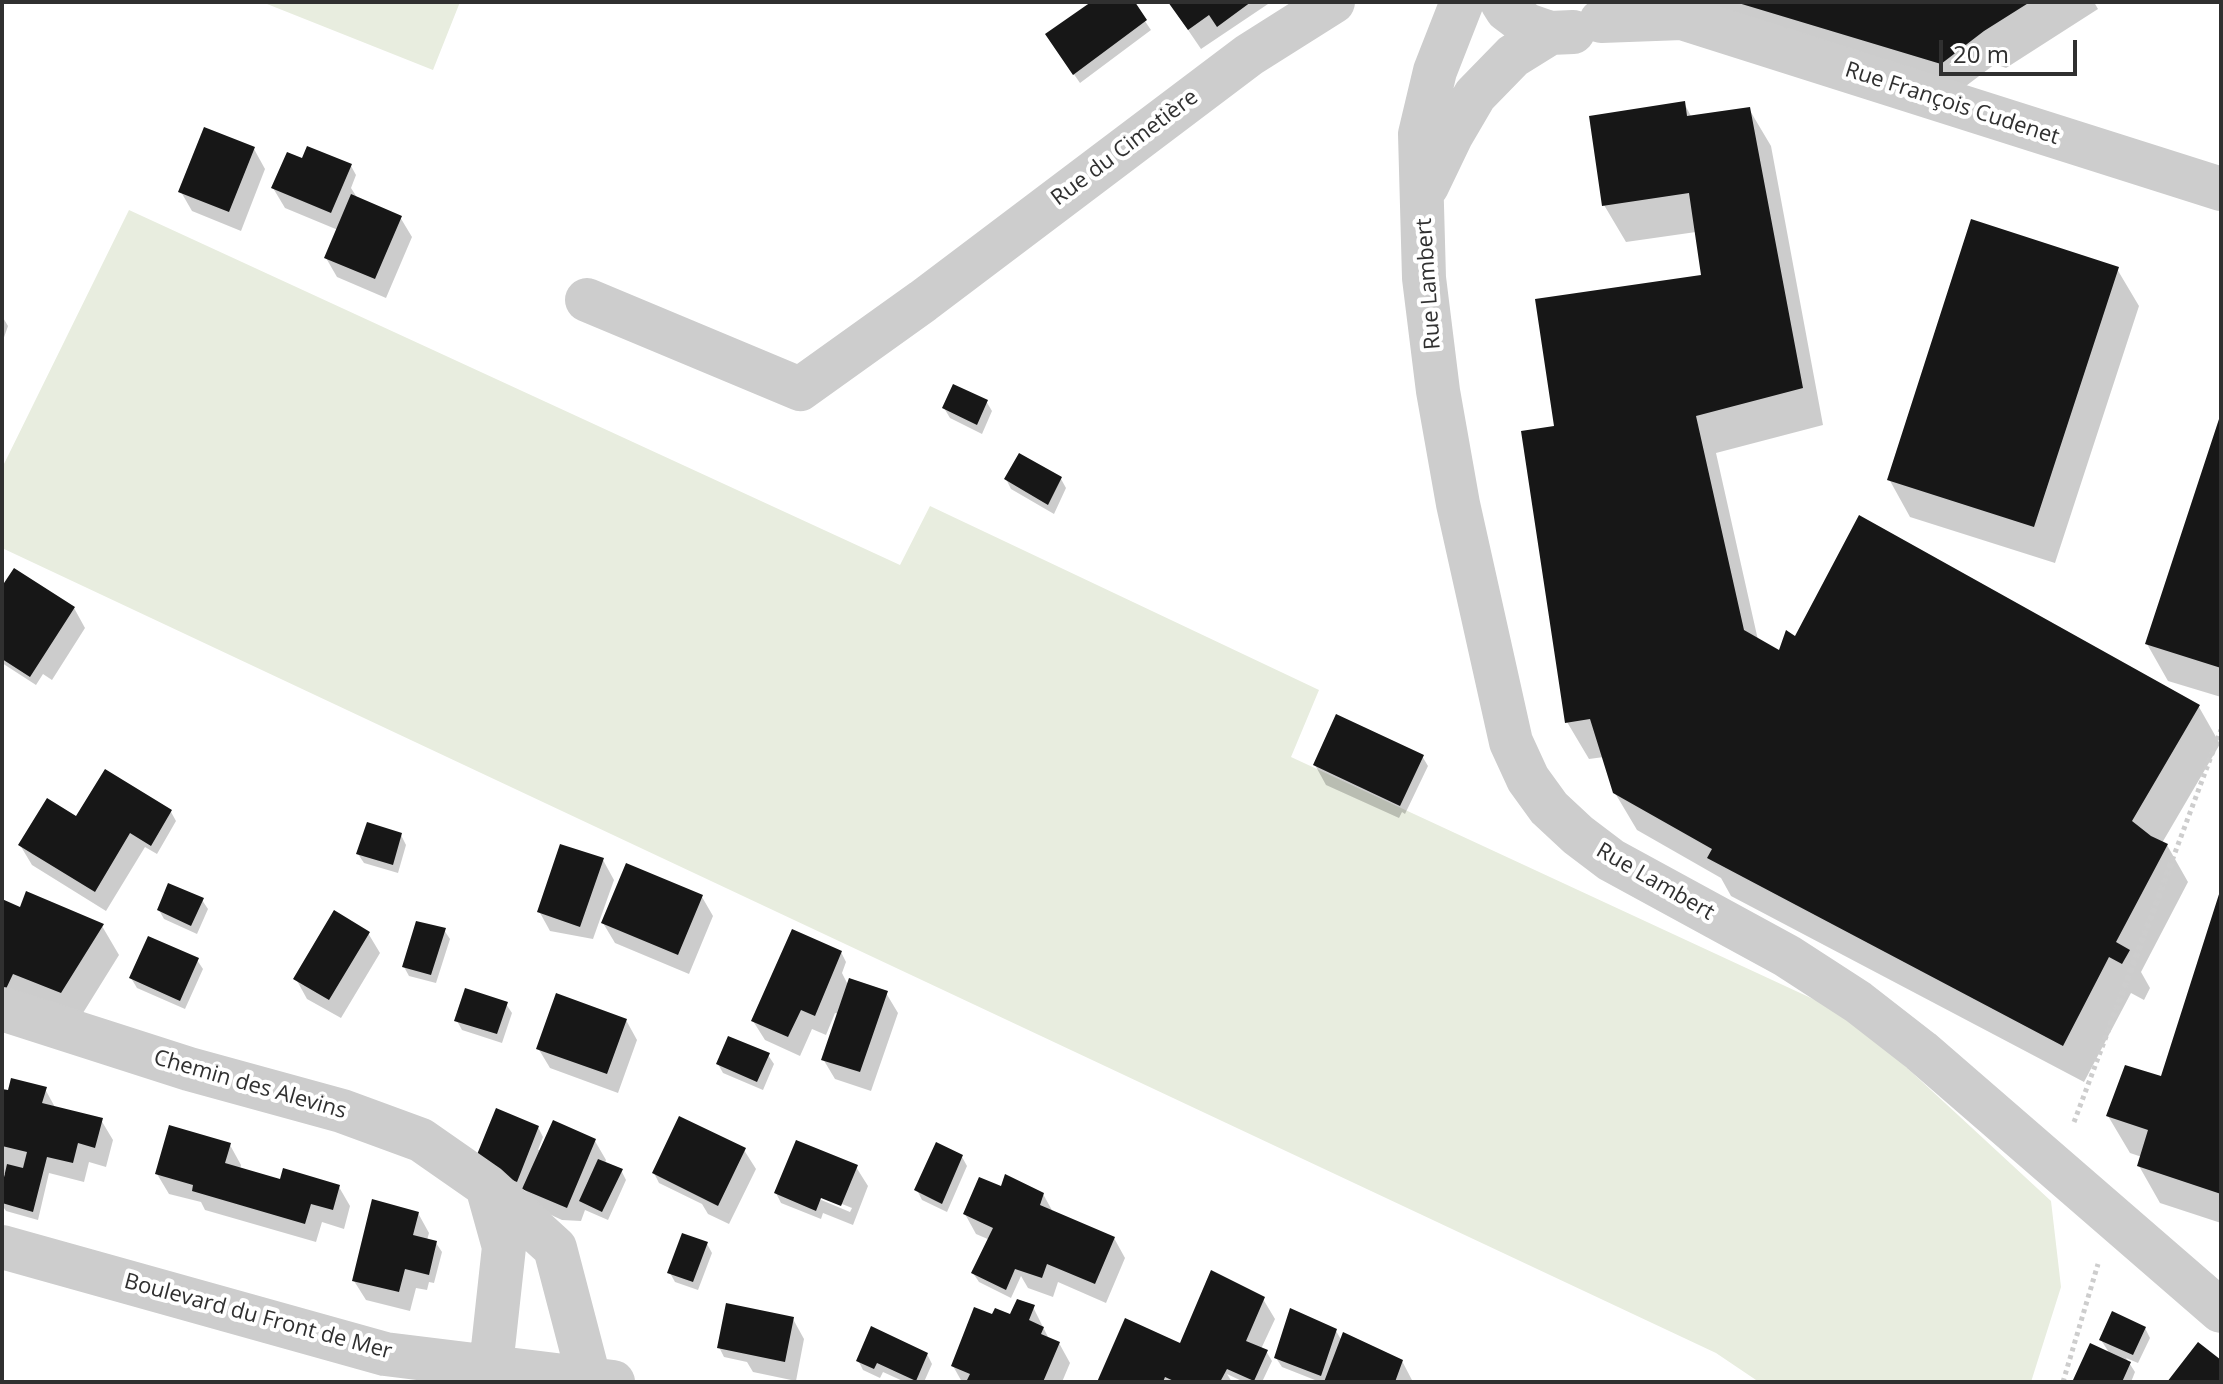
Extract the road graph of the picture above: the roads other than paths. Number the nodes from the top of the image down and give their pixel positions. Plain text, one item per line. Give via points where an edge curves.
1 (1333, 2) edge
2 (1462, 2) edge
3 (1502, 2) edge
4 (1676, 10) edge
5 (1610, 12) edge
6 (1550, 33) junction
7 (2221, 189) edge
8 (1423, 196) junction
9 (587, 300) dead end
10 (2, 1009) edge
11 (487, 1186) junction
12 (2, 1247) edge
13 (2221, 1311) edge
14 (491, 1366) junction
15 (601, 1380) edge

1 - 9 street, Rue du Cimetière via 1249,55 800,389
2 - 8 street, Rue Lambert via 1435,71 1420,134
3 - 6 street via 1527,25
4 - 5 street, Rue François Cudenet
4 - 7 street, Rue François Cudenet
5 - 6 street, Rue François Cudenet via 1576,32
6 - 8 street, Rue Lambert via 1513,56 1475,95
8 - 13 street, Rue Lambert via 1424,278 1445,433 1511,742 1528,779 1549,808 1611,860 1787,956 1858,1002
10 - 11 street, Chemin des Alevins via 369,1121 421,1140
11 - 14 street via 504,1247
11 - 15 street, Chemin des Alevins via 555,1248
12 - 14 street, Boulevard du Front de Mer via 385,1354
14 - 15 street, Boulevard du Front de Mer

